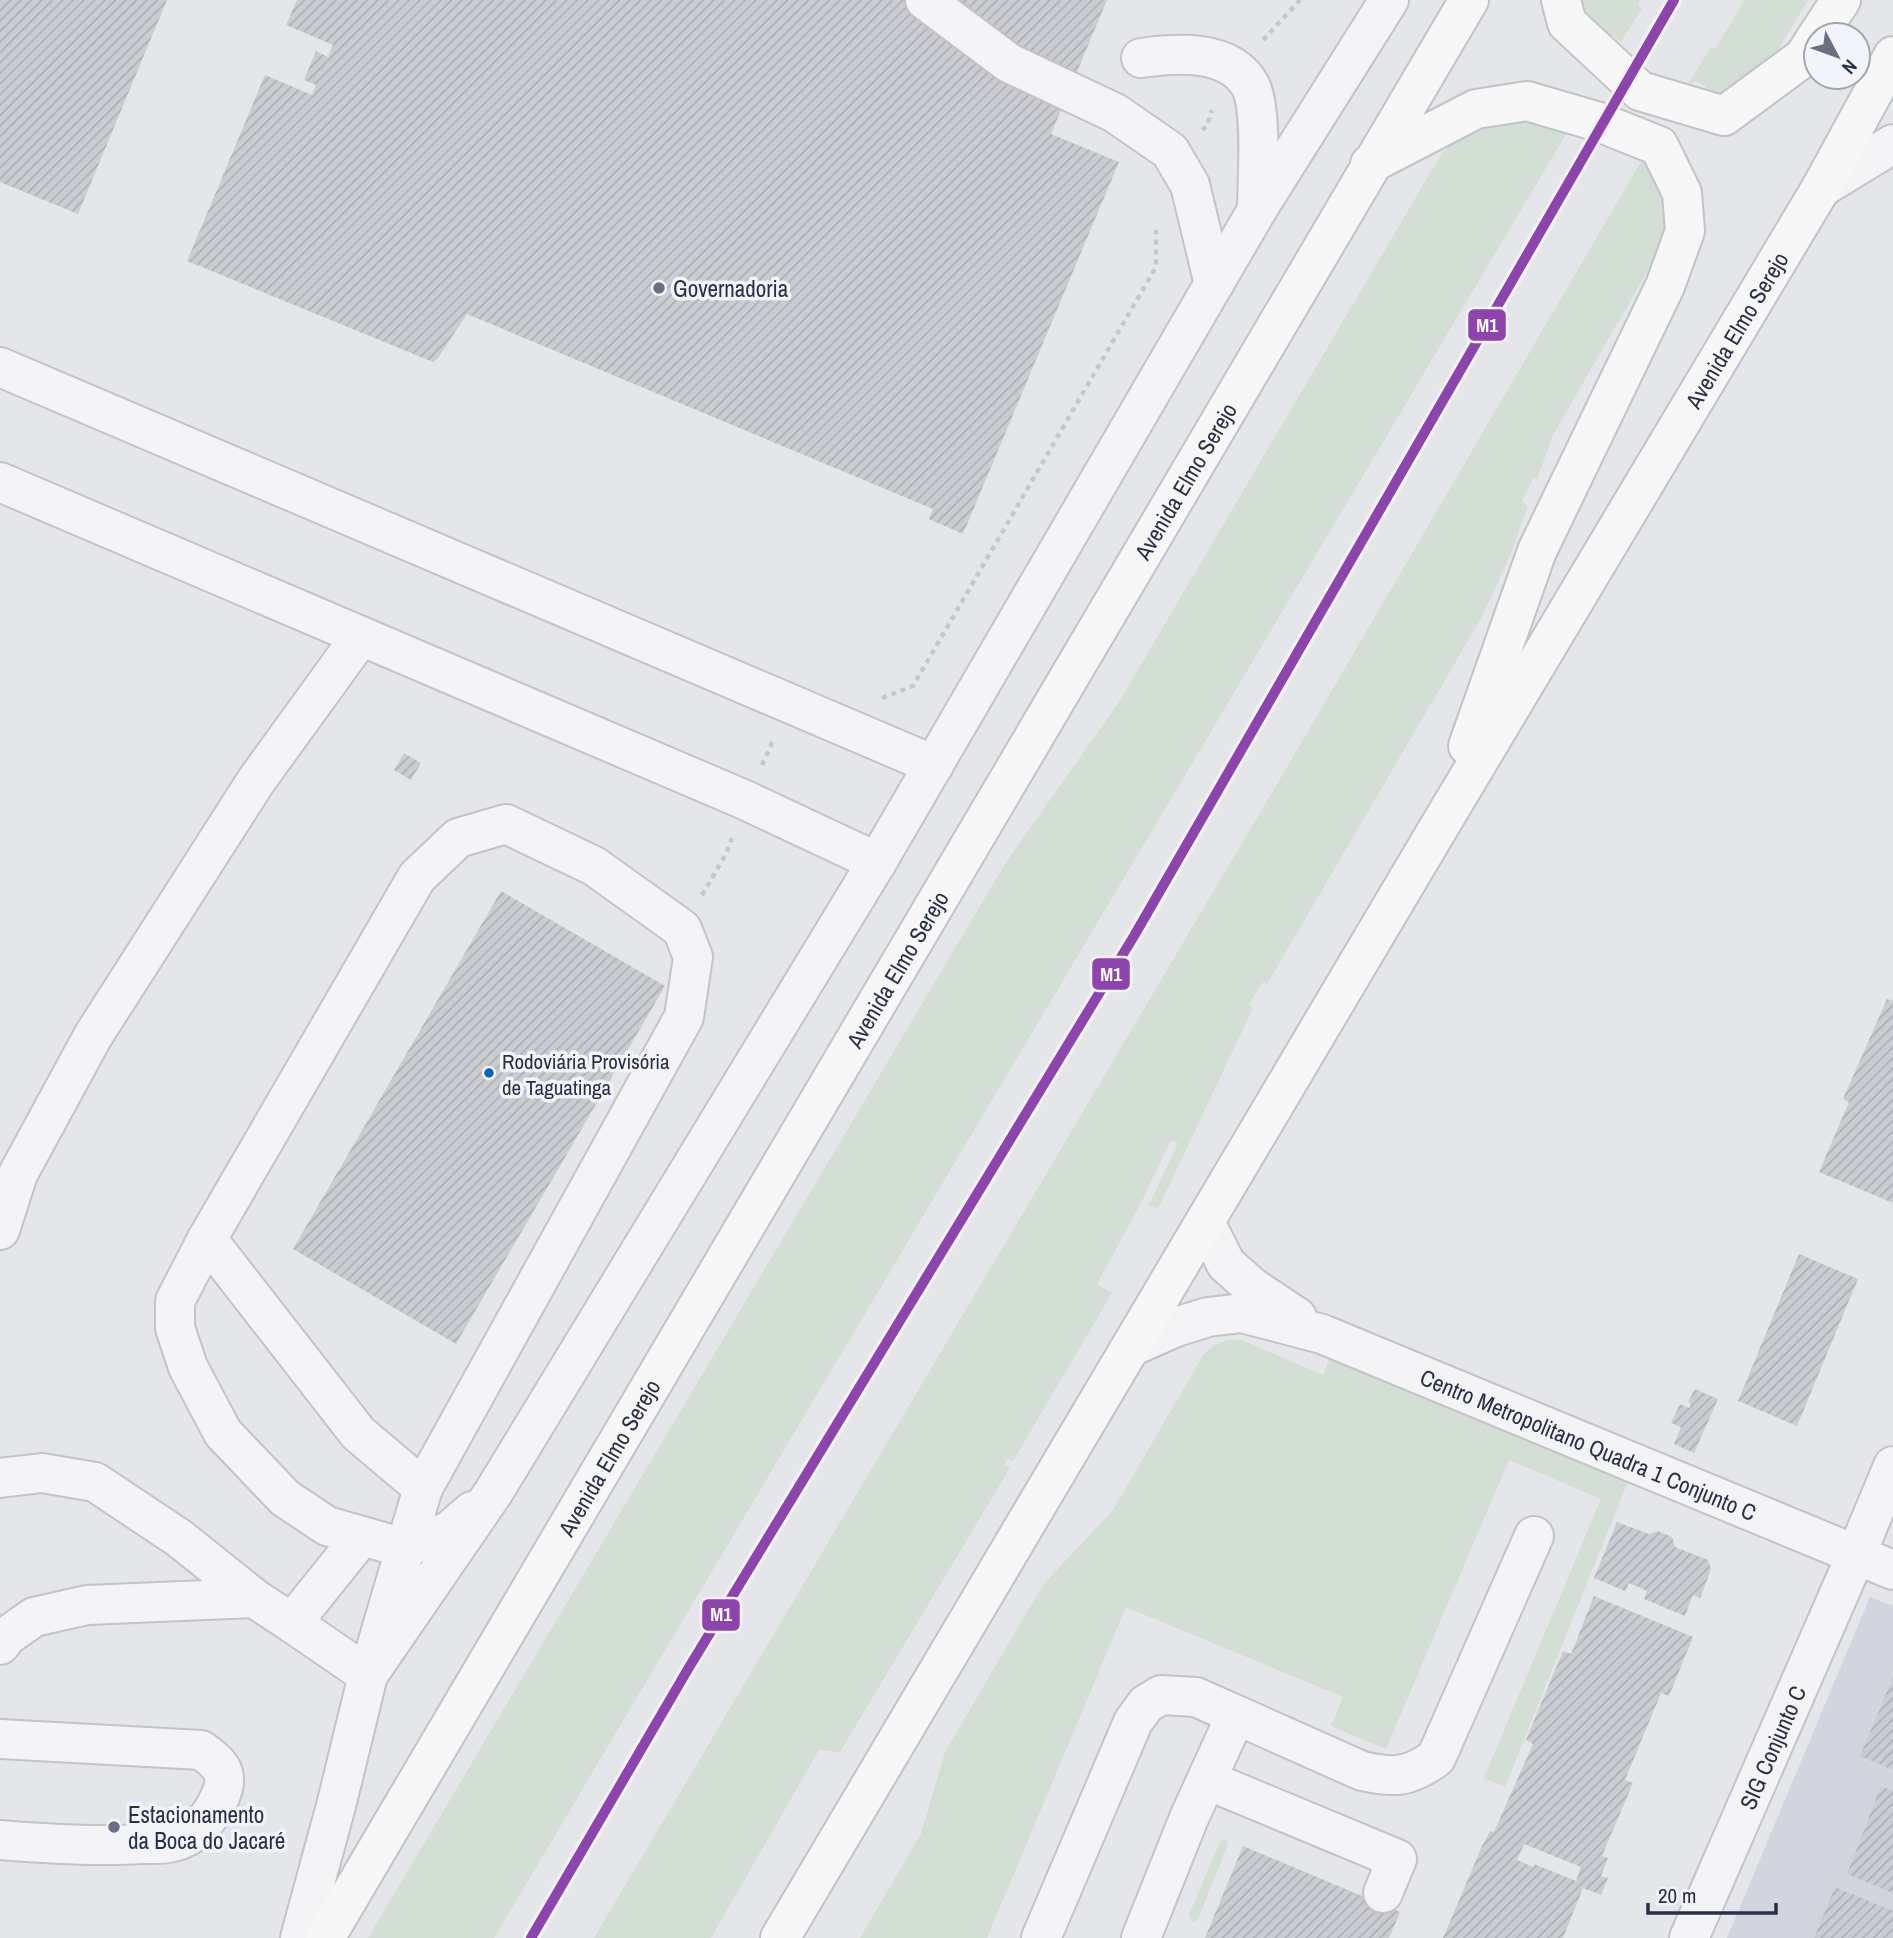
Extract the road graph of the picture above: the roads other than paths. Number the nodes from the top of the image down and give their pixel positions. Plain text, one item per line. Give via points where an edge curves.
1 (925, 0) edge
2 (1389, 0) edge
3 (1469, 0) edge
4 (1561, 0) edge
5 (1841, 0) edge
6 (1827, 21) edge
7 (1893, 56) edge
8 (1141, 58) dead end
9 (1802, 58) edge
10 (1893, 144) edge
11 (1370, 164) junction
12 (1821, 188) junction
13 (1256, 210) junction
14 (1214, 284) junction
15 (0, 367) edge
16 (0, 482) edge
17 (361, 636) junction
18 (934, 765) junction
19 (1438, 827) junction
20 (877, 862) junction
21 (1205, 1222) junction
22 (0, 1230) edge
23 (206, 1239) junction
24 (1322, 1334) junction
25 (1131, 1347) junction
26 (1893, 1466) edge
27 (0, 1478) edge
28 (423, 1489) junction
29 (493, 1493) junction
30 (361, 1536) junction
31 (1534, 1536) dead end
32 (404, 1548) junction
33 (1856, 1555) junction
34 (1893, 1570) edge
35 (254, 1598) junction
36 (292, 1623) junction
37 (2, 1629) edge
38 (368, 1675) junction
39 (1236, 1715) junction
40 (0, 1739) edge
41 (1207, 1780) junction
42 (0, 1840) edge
43 (1383, 1893) dead end
44 (300, 1938) edge
45 (325, 1938) edge
46 (780, 1938) edge
47 (1041, 1938) edge
48 (1141, 1938) edge
49 (1689, 1938) edge

1 - 14 street via 1009,64 1115,113 1170,151 1190,185
2 - 13 street
3 - 11 main road, Avenida Elmo Serejo
4 - 9 main road via 1567,23 1640,91 1724,116
5 - 6 main road
7 - 12 main road, Avenida Elmo Serejo
8 - 13 street via 1185,54 1237,68 1251,87 1257,120
10 - 12 street
11 - 19 main road via 1476,109 1527,101 1659,146 1682,193 1685,231 1665,286 1537,551
11 - 45 main road, Avenida Elmo Serejo
12 - 19 main road, Avenida Elmo Serejo
13 - 14 street
14 - 18 street
15 - 18 street
16 - 17 street
17 - 20 street via 745,800
17 - 22 street via 256,782 93,1036 18,1174
18 - 20 street
19 - 21 main road, Avenida Elmo Serejo
20 - 29 street
21 - 24 street via 1226,1264
21 - 25 main road, Avenida Elmo Serejo
23 - 28 street via 358,1433
23 - 28 street via 417,877 457,838 506,824 594,866 682,929 693,957 684,1017
23 - 30 street via 175,1300 175,1328 188,1367 223,1433 285,1498 327,1526
24 - 25 street via 1242,1313 1176,1326
24 - 33 street, Centro Metropolitano Quadra 1 Conjunto C
25 - 46 main road, Avenida Elmo Serejo
26 - 33 street, SIG Conjunto C
27 - 35 street via 42,1473 95,1482 179,1538
28 - 32 street
29 - 32 street via 449,1531
29 - 38 street
30 - 32 street
30 - 36 street
31 - 39 street via 1436,1758 1422,1769 1391,1777 1362,1771
32 - 38 street
33 - 34 street, Centro Metropolitano Quadra 1 Conjunto C
33 - 49 street, SIG Conjunto C
35 - 36 street
35 - 37 street via 87,1605
36 - 38 street
38 - 44 street
39 - 41 street
39 - 47 street via 1196,1697 1161,1695 1146,1704 1133,1722
40 - 42 street via 201,1750 218,1762 224,1775 224,1788 212,1814 175,1842 94,1847
41 - 43 street via 1397,1859
41 - 48 street

